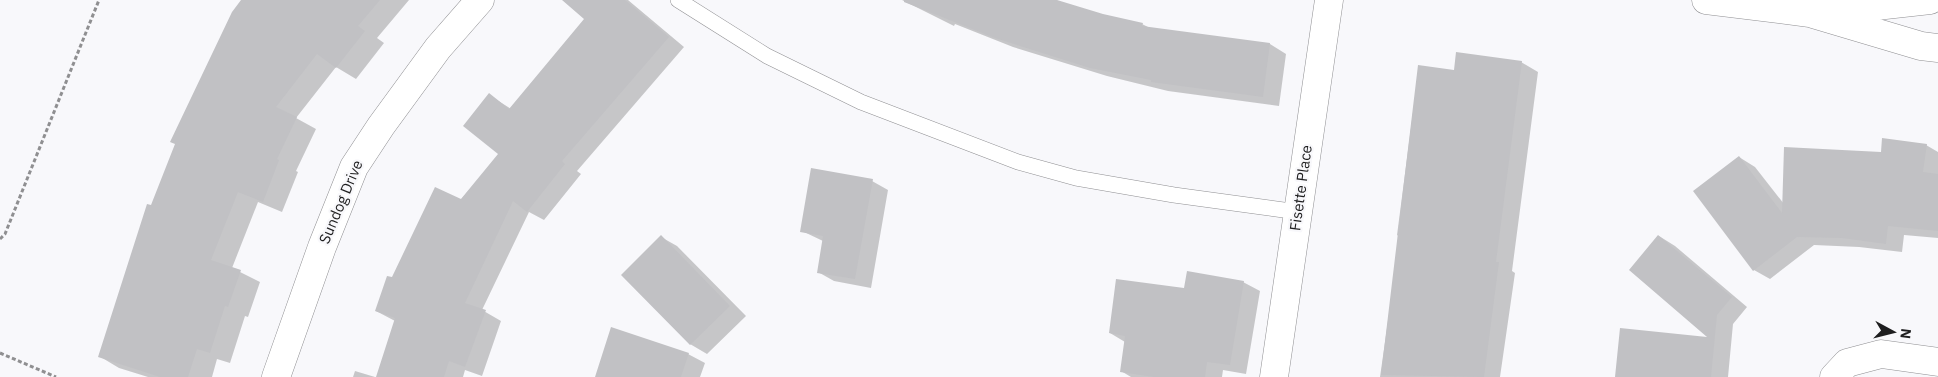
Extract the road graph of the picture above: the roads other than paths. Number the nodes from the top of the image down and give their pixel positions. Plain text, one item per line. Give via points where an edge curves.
1 (480, 0) edge
2 (678, 0) edge
3 (1329, 0) edge
4 (1706, 0) edge
5 (1930, 0) edge
6 (1810, 14) junction
7 (1938, 48) edge
8 (1298, 212) junction
9 (1938, 362) edge
10 (276, 377) edge
11 (1274, 377) edge
12 (1834, 377) edge

1 - 10 street, Sundog Drive via 438,48 354,167
2 - 8 lane via 767,56 835,89 1018,162 1076,178
3 - 8 street, Fisette Place
4 - 6 street
5 - 6 street
6 - 7 street
8 - 11 street, Fisette Place
9 - 12 street via 1881,354 1847,363

